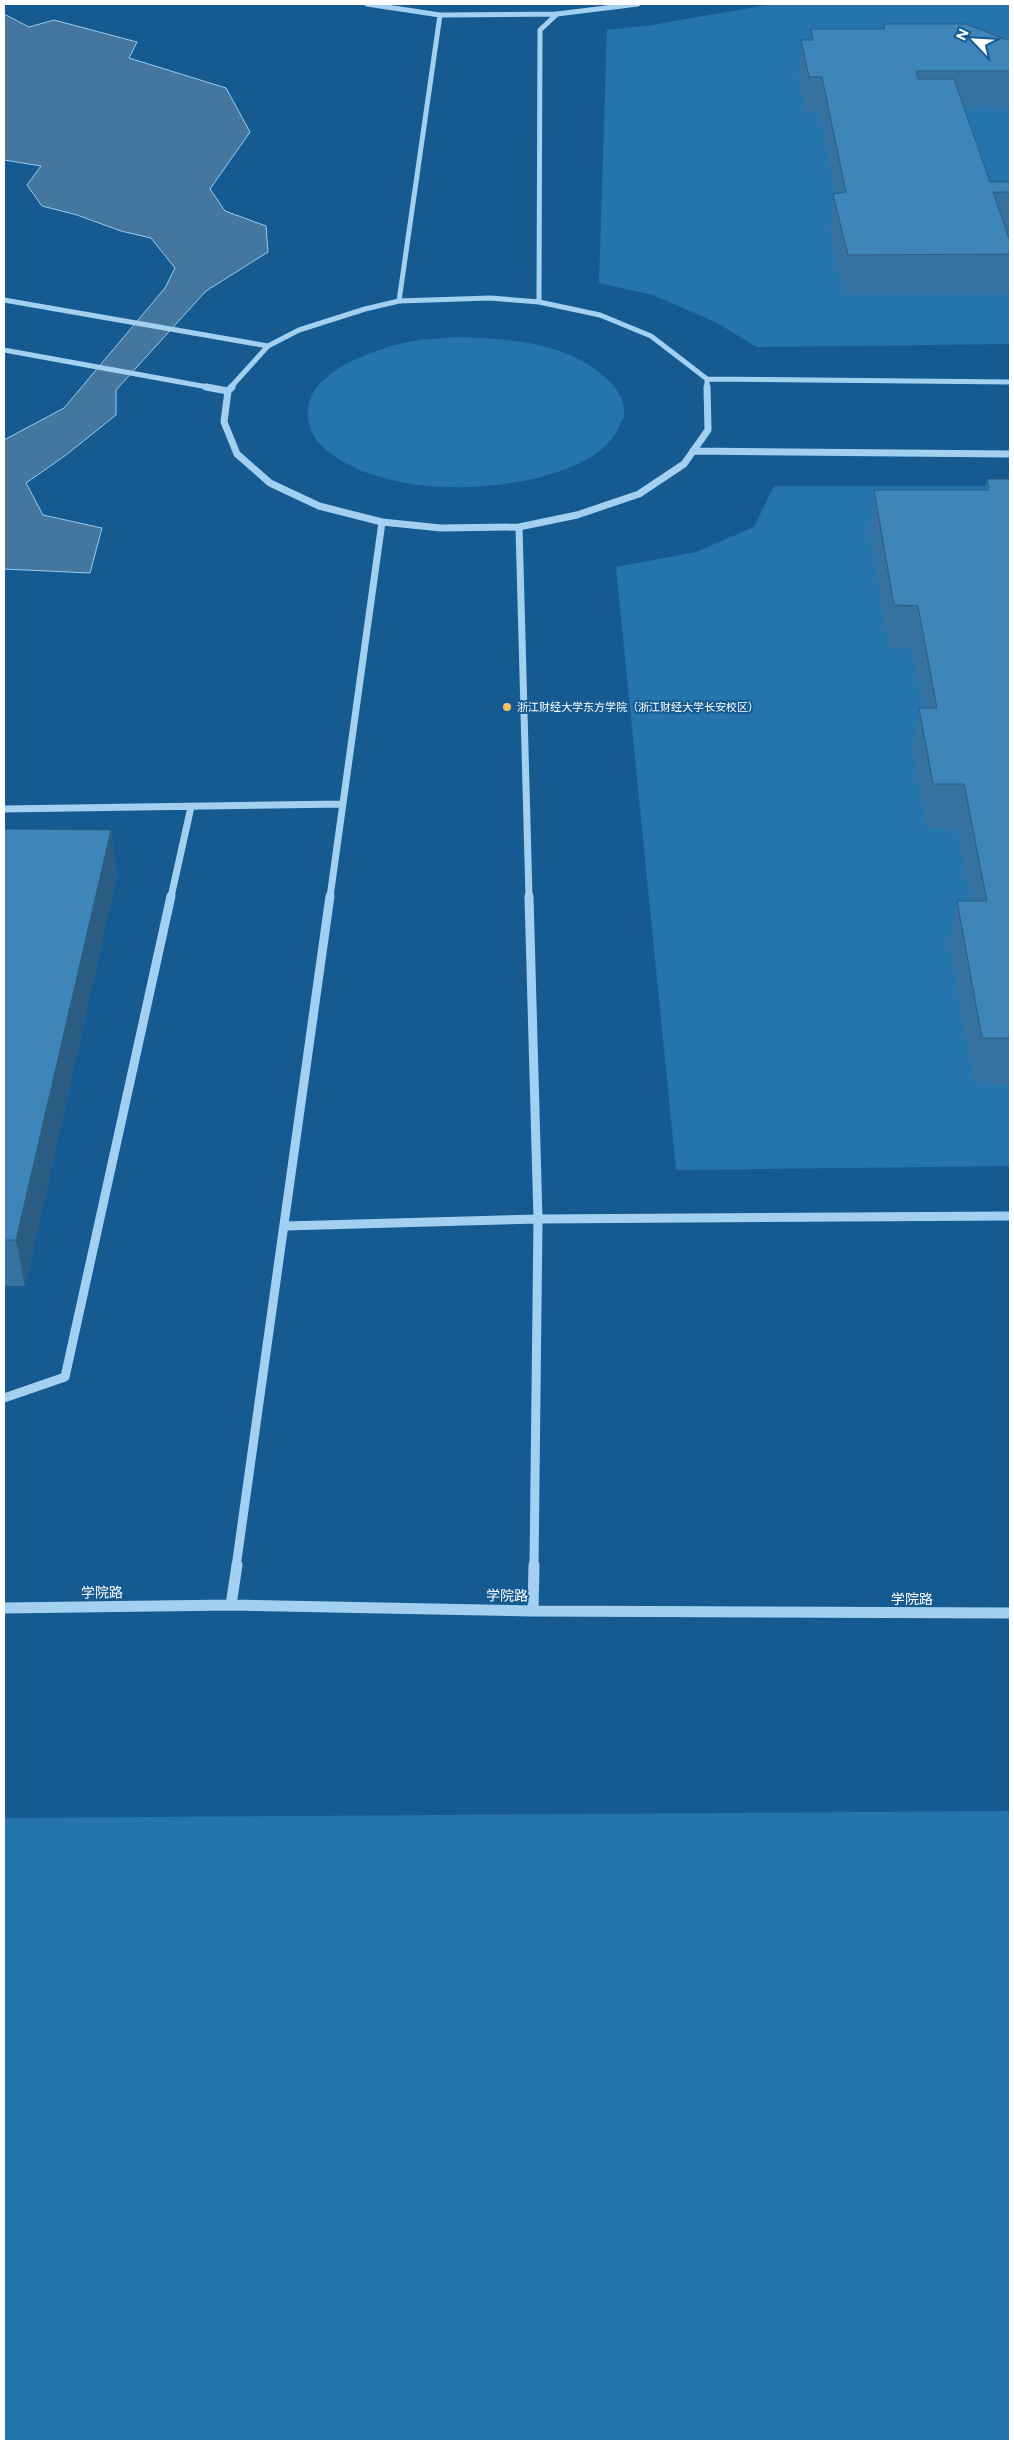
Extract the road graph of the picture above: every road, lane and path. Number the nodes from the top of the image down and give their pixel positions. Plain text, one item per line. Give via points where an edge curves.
1 (367, 4) edge
2 (638, 4) edge
3 (557, 14) junction
4 (440, 15) junction
5 (4, 300) edge
6 (399, 301) junction
7 (539, 302) junction
8 (268, 346) junction
9 (4, 350) edge
10 (707, 379) junction
11 (1010, 382) edge
12 (228, 391) junction
13 (693, 451) junction
14 (1010, 454) edge
15 (382, 522) junction
16 (519, 527) junction
17 (343, 804) junction
18 (191, 807) junction
19 (4, 810) edge
20 (1010, 1216) edge
21 (538, 1219) junction
22 (284, 1226) junction
23 (4, 1398) edge
24 (231, 1605) junction
25 (4, 1608) edge
26 (533, 1611) junction
27 (1010, 1613) edge

1 - 4 street
2 - 3 street
3 - 4 street
3 - 7 street via 540,30
4 - 6 street
5 - 8 street
6 - 7 street via 490,298
6 - 8 street via 299,330
7 - 10 street via 600,315 651,336
8 - 12 street
9 - 12 street
10 - 11 street
10 - 13 street via 708,430
12 - 15 street via 224,422 237,454 270,483 319,506
13 - 14 street
13 - 16 street via 684,464 639,494 577,516
15 - 16 street via 441,528
15 - 17 street
16 - 21 street
17 - 18 street
17 - 22 street
18 - 19 street
18 - 23 street via 65,1377
20 - 21 street
21 - 22 street
21 - 26 street
22 - 24 street
24 - 25 street, 学院路
24 - 26 street, 学院路
26 - 27 street, 学院路

